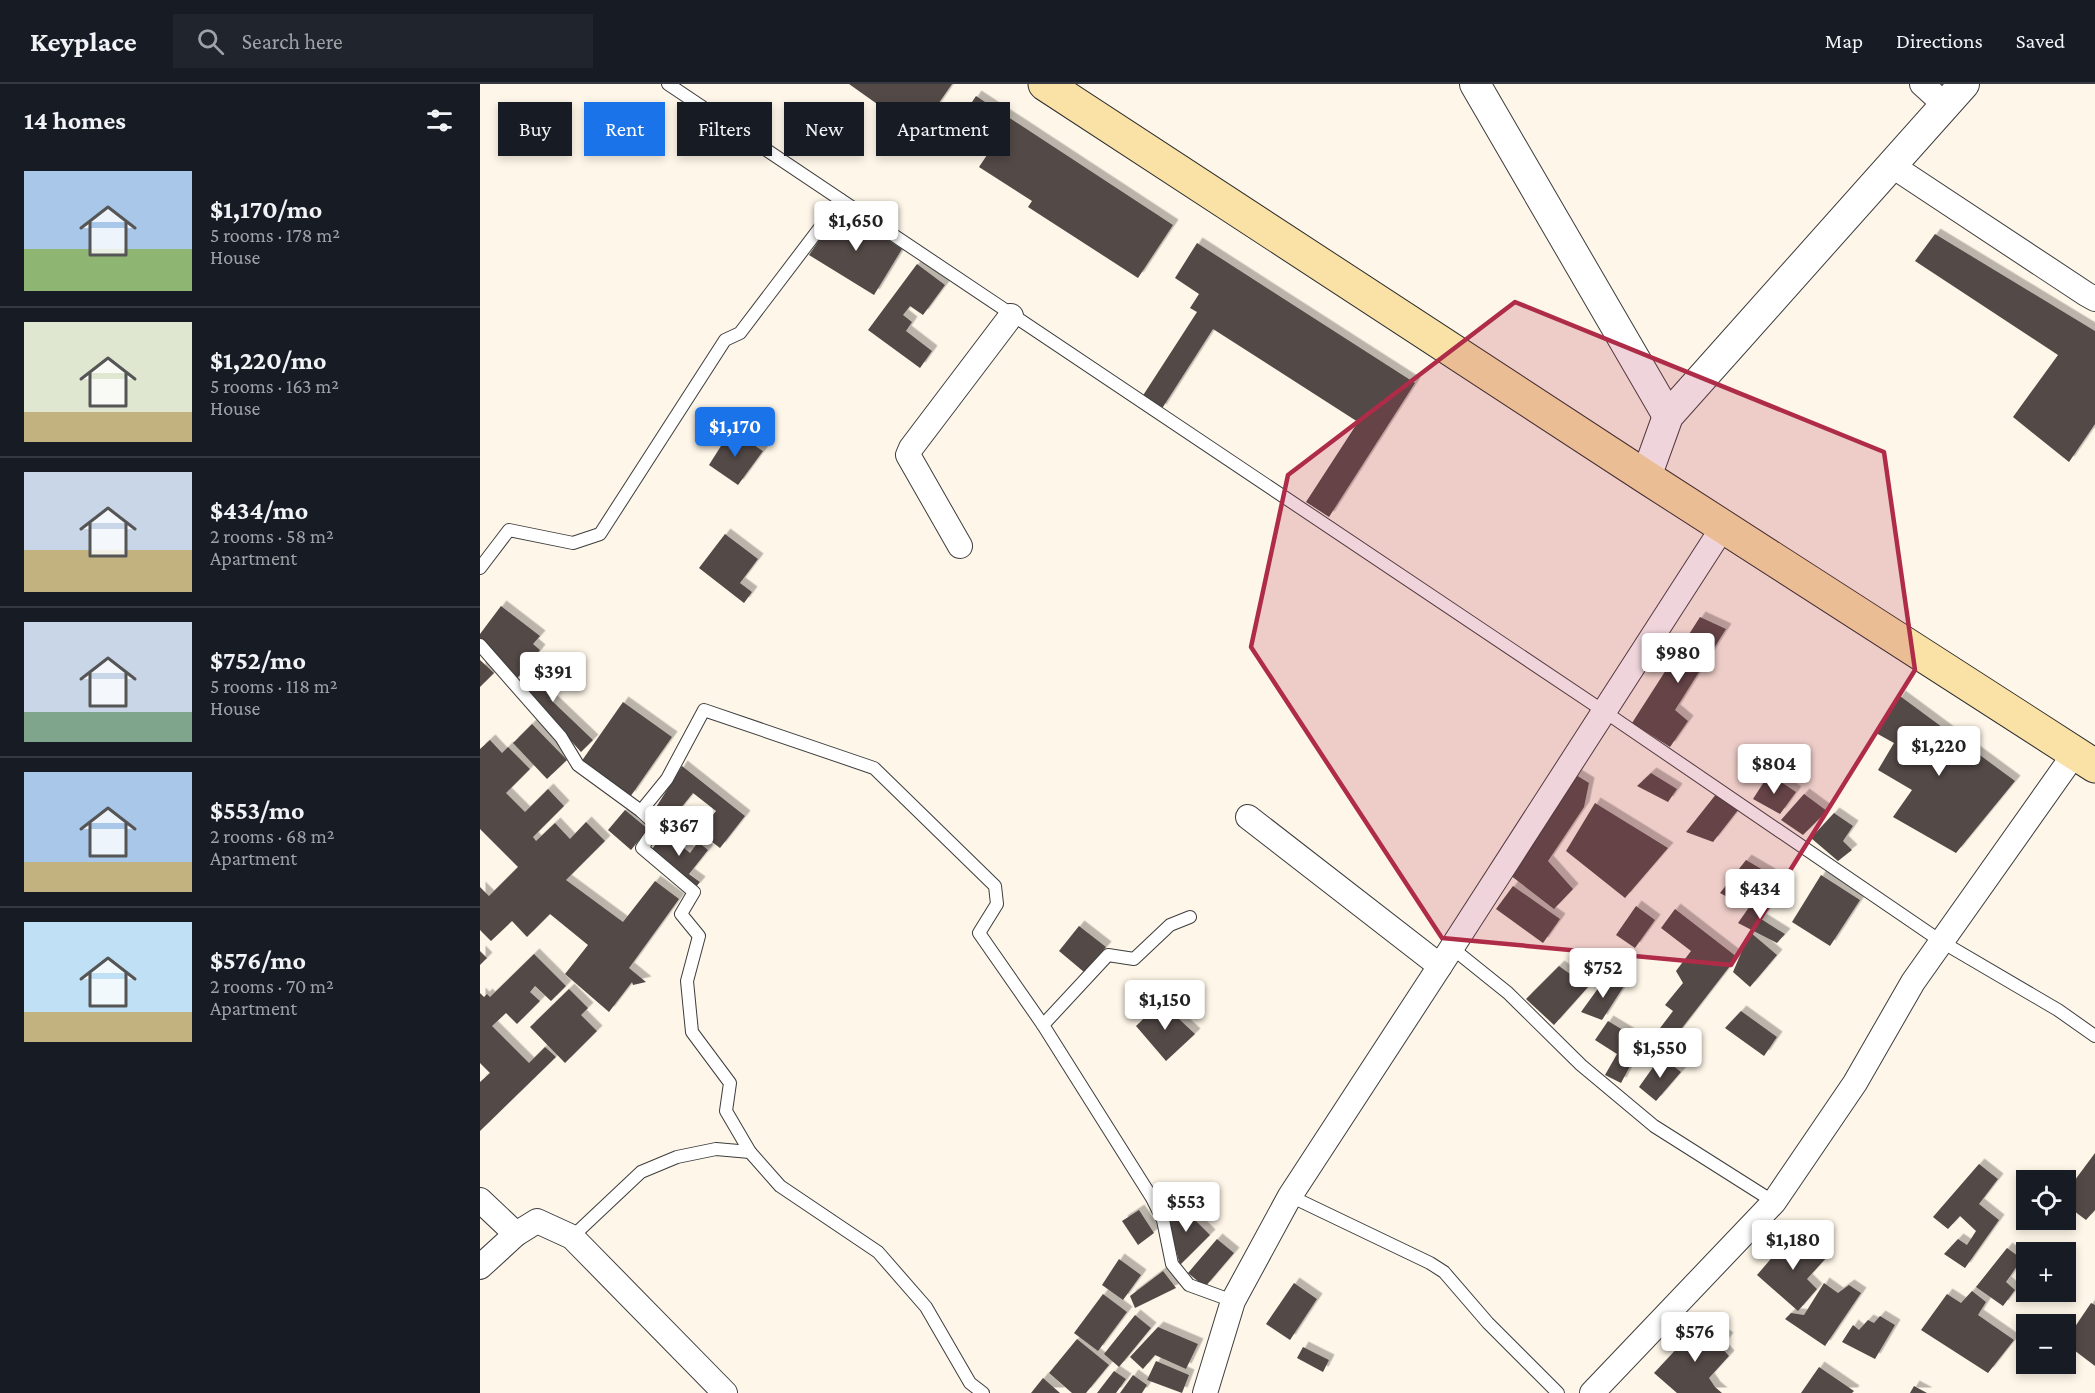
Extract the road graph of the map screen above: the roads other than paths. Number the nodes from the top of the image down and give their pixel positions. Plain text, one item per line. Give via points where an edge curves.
1 (668, 84) edge
2 (1045, 84) edge
3 (1475, 84) edge
4 (1922, 84) edge
5 (1954, 95) edge
6 (1891, 165) junction
7 (841, 200) junction
8 (2095, 299) edge
9 (1011, 315) junction
10 (1668, 416) junction
11 (1646, 477) junction
12 (1723, 527) junction
13 (960, 546) dead end
14 (480, 568) edge
15 (480, 645) edge
16 (1605, 712) junction
17 (2085, 759) edge
18 (641, 812) junction
19 (1248, 817) dead end
20 (1190, 917) dead end
21 (1942, 942) junction
22 (1446, 957) junction
23 (1043, 1025) junction
24 (2095, 1036) edge
25 (750, 1152) junction
26 (1290, 1196) junction
27 (480, 1200) edge
28 (1774, 1202) junction
29 (516, 1234) junction
30 (572, 1237) junction
31 (480, 1267) edge
32 (1233, 1301) junction
33 (725, 1393) edge
34 (983, 1393) edge
35 (1205, 1393) edge
36 (1558, 1393) edge
37 (1592, 1393) edge

1 - 7 lane
2 - 11 main road
3 - 10 street
4 - 5 street
5 - 6 street
6 - 8 street
6 - 10 street
7 - 9 lane
7 - 14 lane via 740,333 725,340 600,534 573,543 509,530
9 - 13 street via 908,455
9 - 16 lane
10 - 11 street
11 - 12 main road
12 - 16 street
12 - 17 main road
15 - 18 lane via 561,737 578,765
16 - 21 lane
16 - 22 street
17 - 21 street
18 - 23 lane via 667,778 704,710 874,768 995,886 997,904 979,933
18 - 25 lane via 657,826 642,848 694,892 681,914 699,936 687,981 692,1032 730,1083 726,1111
19 - 22 street
20 - 23 lane via 1170,925 1134,958 1108,955
21 - 24 lane
21 - 28 street via 1913,982 1855,1083
22 - 26 street
22 - 28 lane via 1508,993 1581,1065 1654,1126
23 - 32 lane via 1152,1198 1163,1220 1172,1264 1189,1285
25 - 30 lane via 716,1149 676,1157 641,1172
25 - 34 lane via 780,1186 878,1252 926,1307 970,1383
26 - 32 street
26 - 36 lane via 1444,1272
27 - 29 street
28 - 37 street
29 - 30 street via 537,1221
29 - 31 street
30 - 33 street
32 - 35 street

